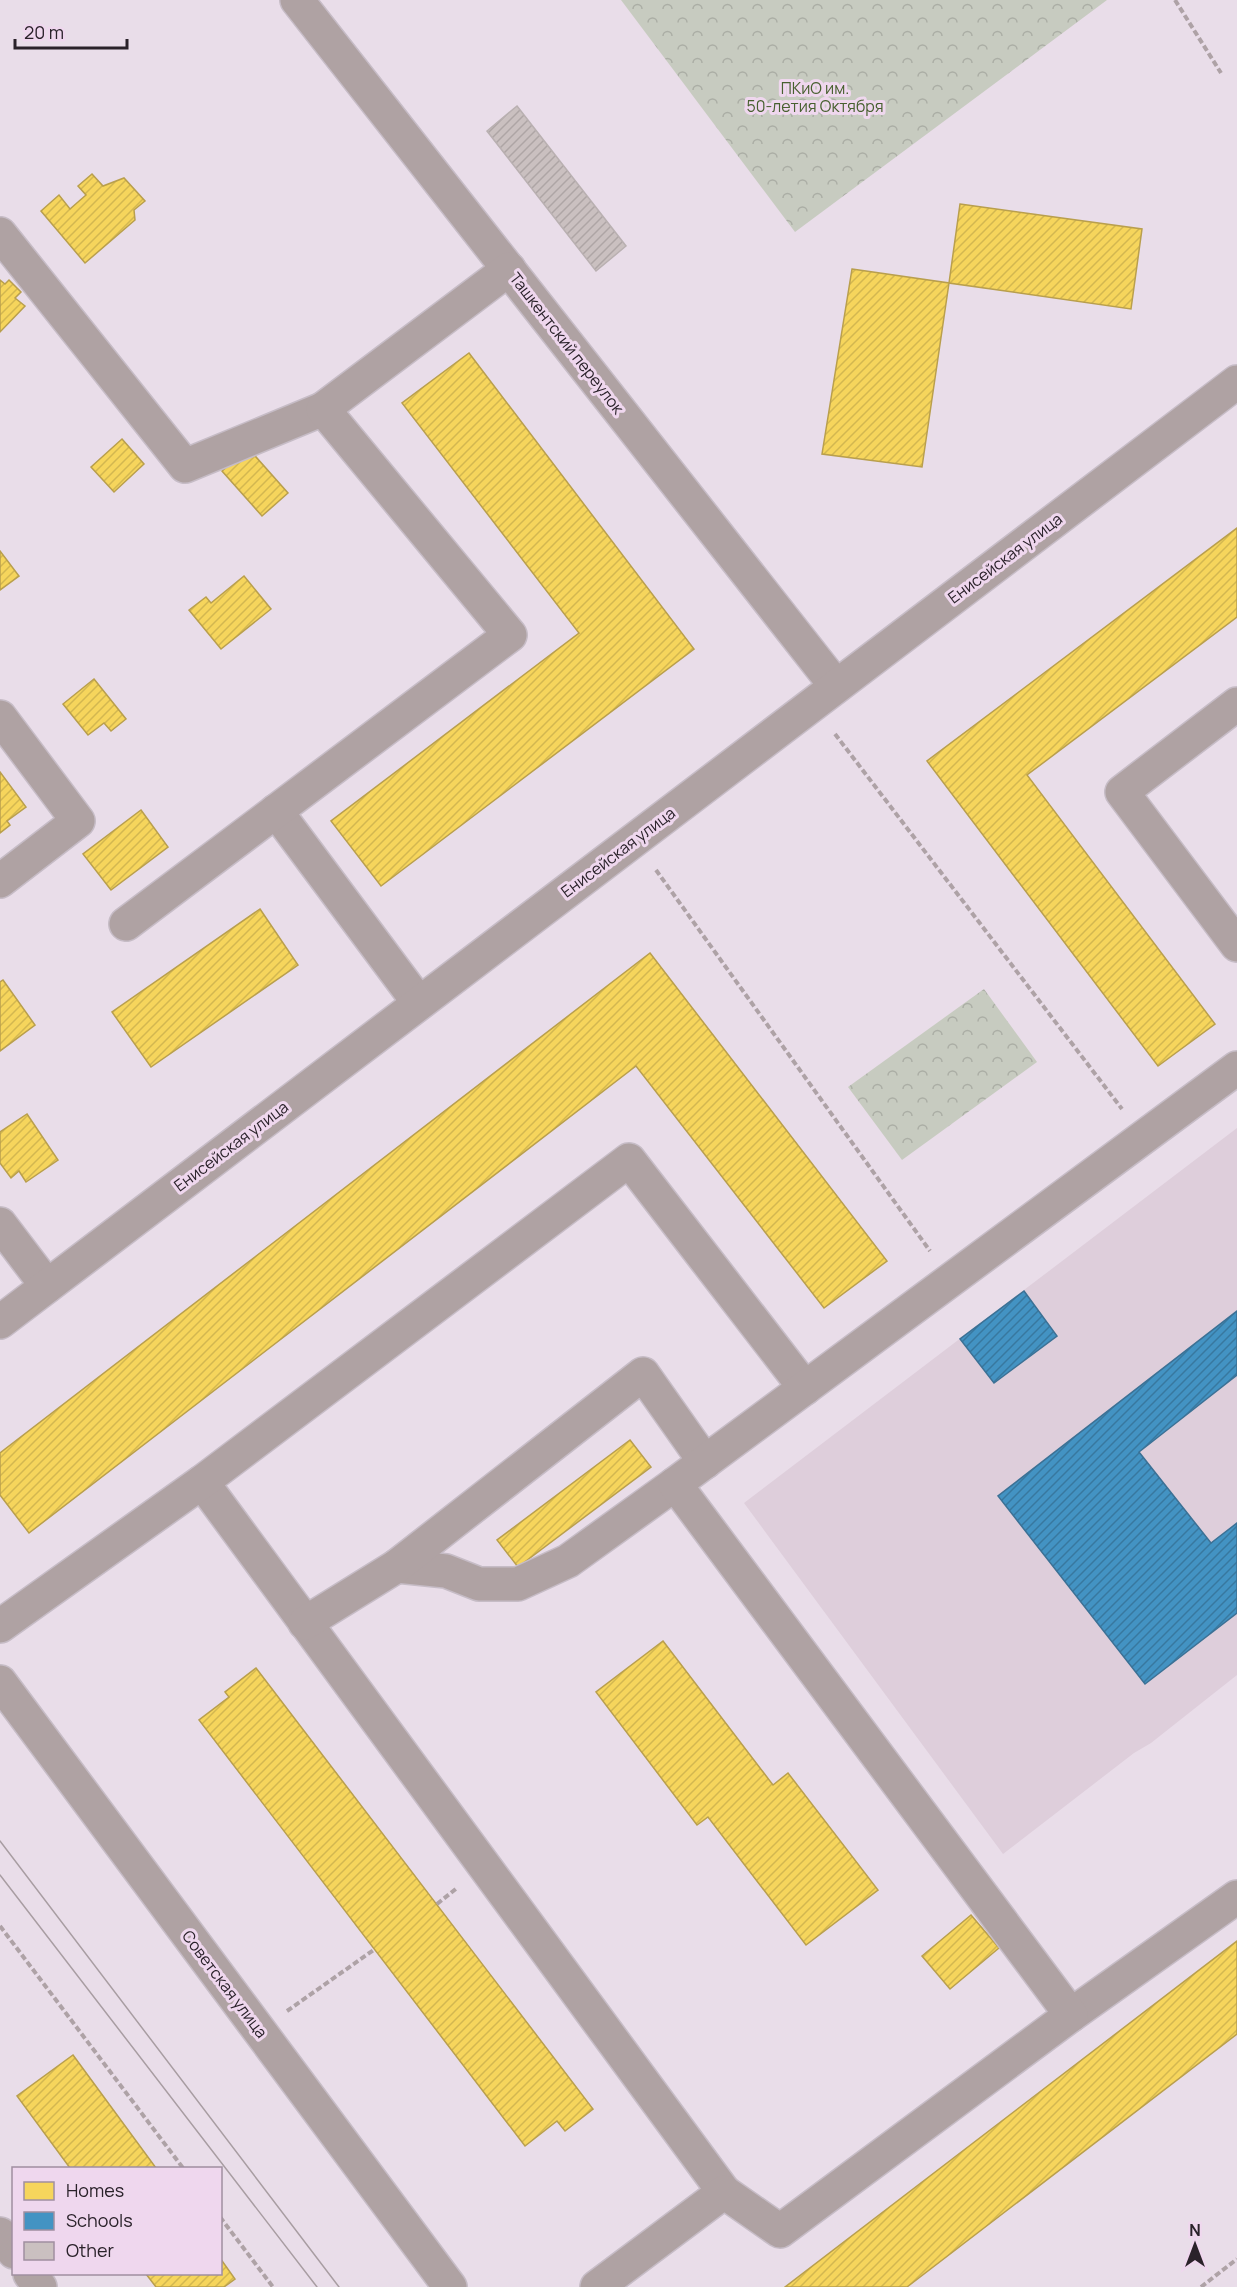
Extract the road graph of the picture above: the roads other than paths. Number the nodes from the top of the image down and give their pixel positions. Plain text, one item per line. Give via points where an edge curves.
1 (297, 0) edge
2 (0, 234) edge
3 (509, 269) junction
4 (1237, 382) edge
5 (323, 409) junction
6 (824, 695) junction
7 (1237, 704) edge
8 (0, 717) edge
9 (276, 811) junction
10 (0, 881) edge
11 (126, 924) dead end
12 (1237, 945) edge
13 (419, 1003) junction
14 (1237, 1068) edge
15 (0, 1224) edge
16 (47, 1286) junction
17 (0, 1322) edge
18 (805, 1388) junction
19 (705, 1462) junction
20 (202, 1482) junction
21 (675, 1484) junction
22 (397, 1566) junction
23 (305, 1623) junction
24 (0, 1626) edge
25 (0, 1682) edge
26 (1237, 1898) edge
27 (1071, 2015) junction
28 (724, 2192) junction
29 (0, 2234) edge
30 (12, 2249) edge
31 (450, 2287) edge
32 (597, 2287) edge

1 - 3 street, Ташкентский переулок
2 - 5 street via 185,466
3 - 5 street
3 - 6 street, Ташкентский переулок
4 - 6 street, Енисейская улица
5 - 9 street via 510,635
6 - 13 street, Енисейская улица
7 - 12 street via 1122,792
8 - 10 street via 78,821
9 - 11 street
9 - 13 street
13 - 16 street, Енисейская улица
14 - 18 street
15 - 16 street
16 - 17 street, Енисейская улица
18 - 19 street
18 - 20 street via 629,1160
19 - 21 street
19 - 22 street via 643,1374
20 - 23 street
20 - 24 street
21 - 22 street via 568,1561 518,1584 479,1584 446,1571
21 - 27 street
22 - 23 street
23 - 28 street
25 - 31 street, Советская улица
26 - 27 street
27 - 28 street via 780,2231
28 - 32 street
29 - 30 street

